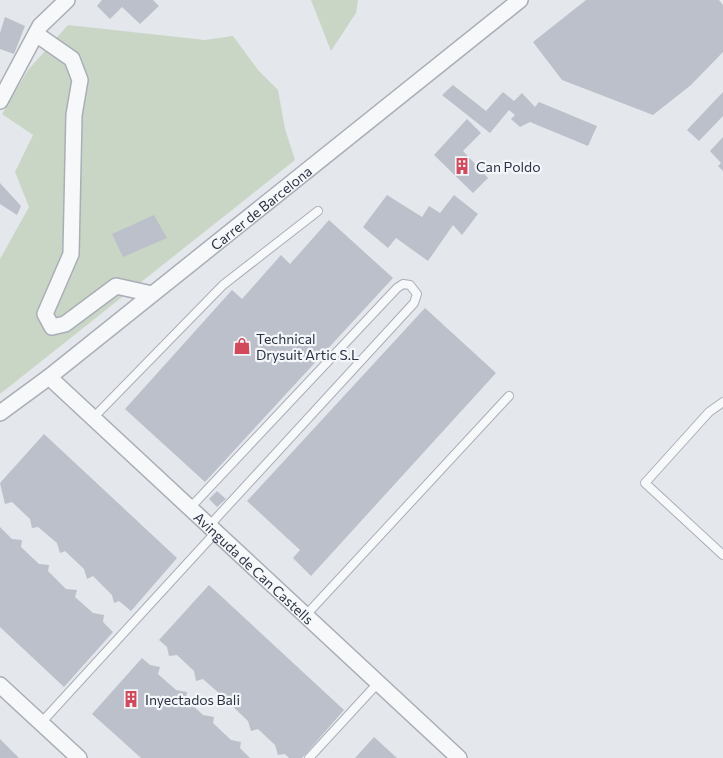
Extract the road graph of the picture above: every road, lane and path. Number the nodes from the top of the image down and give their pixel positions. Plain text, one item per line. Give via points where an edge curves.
1 (67, 0) edge
2 (520, 0) edge
3 (36, 34) junction
4 (0, 102) edge
5 (318, 211) dead end
6 (152, 294) junction
7 (49, 377) junction
8 (509, 396) dead end
9 (723, 402) edge
10 (0, 413) edge
11 (93, 418) junction
12 (190, 508) junction
13 (213, 529) junction
14 (723, 555) edge
15 (306, 615) junction
16 (378, 683) junction
17 (0, 685) edge
18 (41, 723) junction
19 (79, 758) edge
20 (309, 758) edge
21 (459, 758) edge

1 - 3 street
2 - 6 street, Carrer de Barcelona
3 - 4 street
3 - 6 street via 72,59 80,80 74,115 71,254 45,314 52,327 65,324 116,286
5 - 11 lane via 223,284
6 - 7 street, Carrer de Barcelona
7 - 10 street, Carrer de Barcelona
7 - 11 street, Avinguda de Can Castells
8 - 15 lane
9 - 14 lane via 709,412 645,484
11 - 12 street, Avinguda de Can Castells
12 - 13 street, Avinguda de Can Castells
12 - 13 lane via 397,288 402,284 413,288 416,300
13 - 15 street, Avinguda de Can Castells
13 - 18 lane
15 - 16 street, Avinguda de Can Castells
16 - 20 lane
16 - 21 street, Avinguda de Can Castells
17 - 18 street
18 - 19 street

